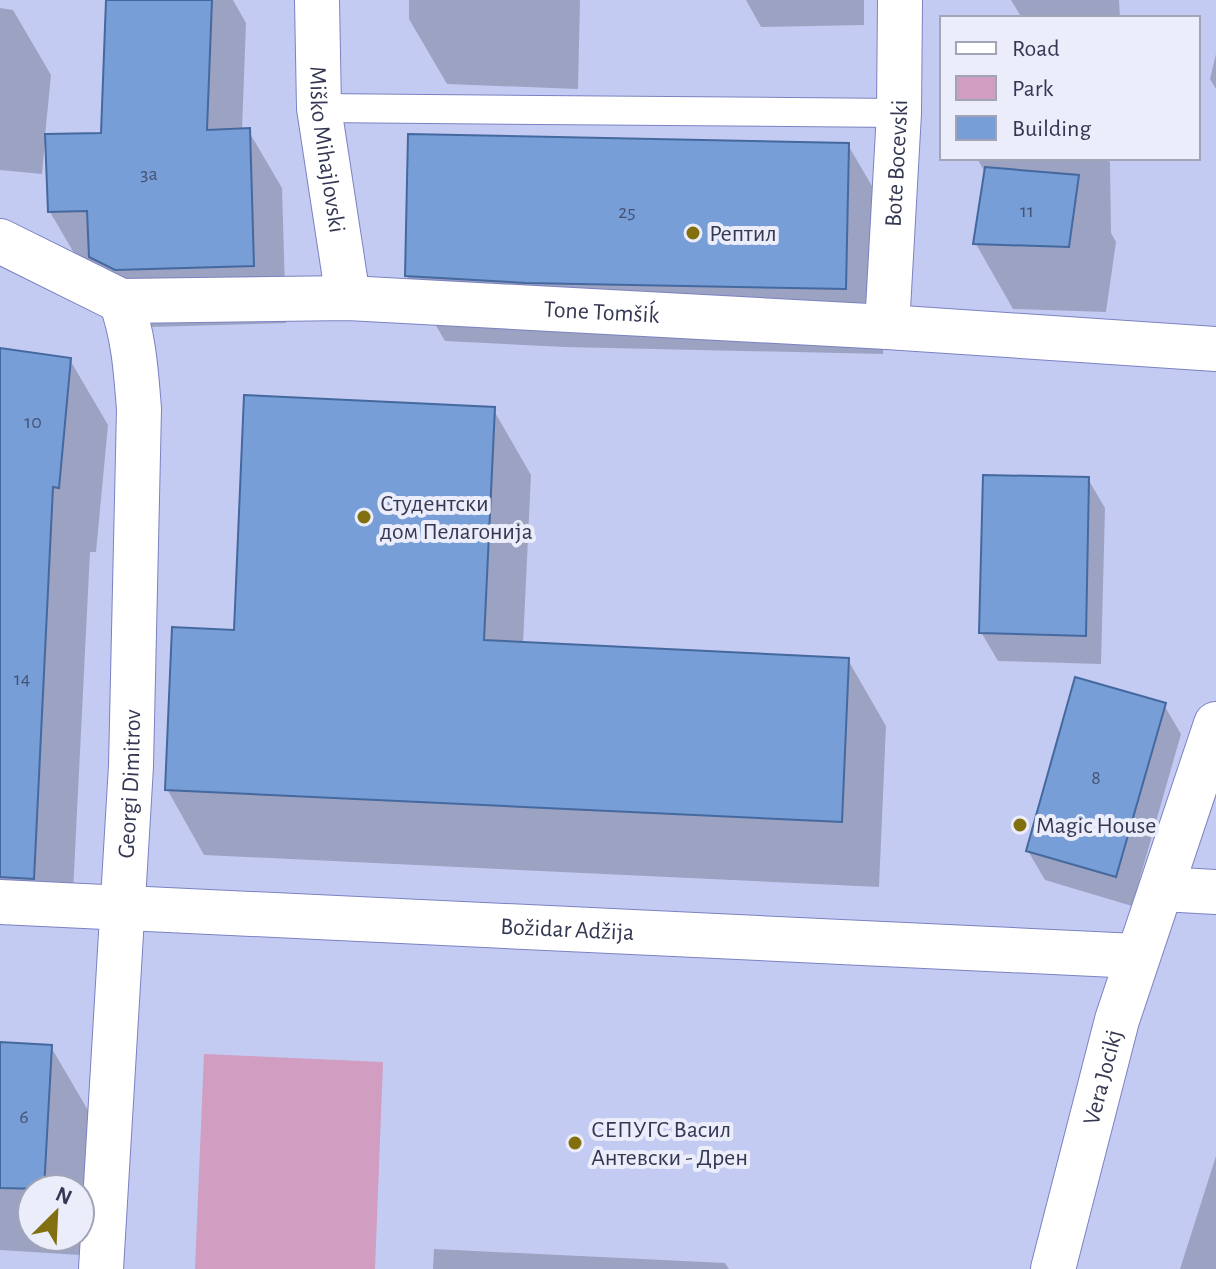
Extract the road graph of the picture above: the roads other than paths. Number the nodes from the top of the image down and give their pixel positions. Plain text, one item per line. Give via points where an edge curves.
1 (317, 0) edge
2 (900, 0) edge
3 (319, 108) junction
4 (899, 113) junction
5 (0, 241) edge
6 (348, 298) junction
7 (121, 301) junction
8 (887, 327) junction
9 (1216, 349) edge
10 (1216, 724) edge
11 (1162, 889) junction
12 (1216, 892) edge
13 (0, 902) edge
14 (123, 907) junction
15 (1136, 956) junction
16 (101, 1269) edge
17 (1053, 1269) edge

1 - 3 street, Miško Mihajlovski
2 - 4 street, Bote Bocevski
3 - 4 lane
3 - 6 street, Miško Mihajlovski
4 - 8 street, Bote Bocevski
5 - 7 street, Tone Tomšiḱ
6 - 7 street, Tone Tomšiḱ
6 - 8 street, Tone Tomšiḱ
7 - 14 street, Georgi Dimitrov via 135,357 139,409
8 - 9 street, Tone Tomšiḱ
10 - 11 street, Vera Jocikj
11 - 12 street
11 - 15 street, Vera Jocikj
13 - 14 street, Božidar Adžija
14 - 15 street, Božidar Adžija
14 - 16 street, Georgi Dimitrov
15 - 17 street, Vera Jocikj

